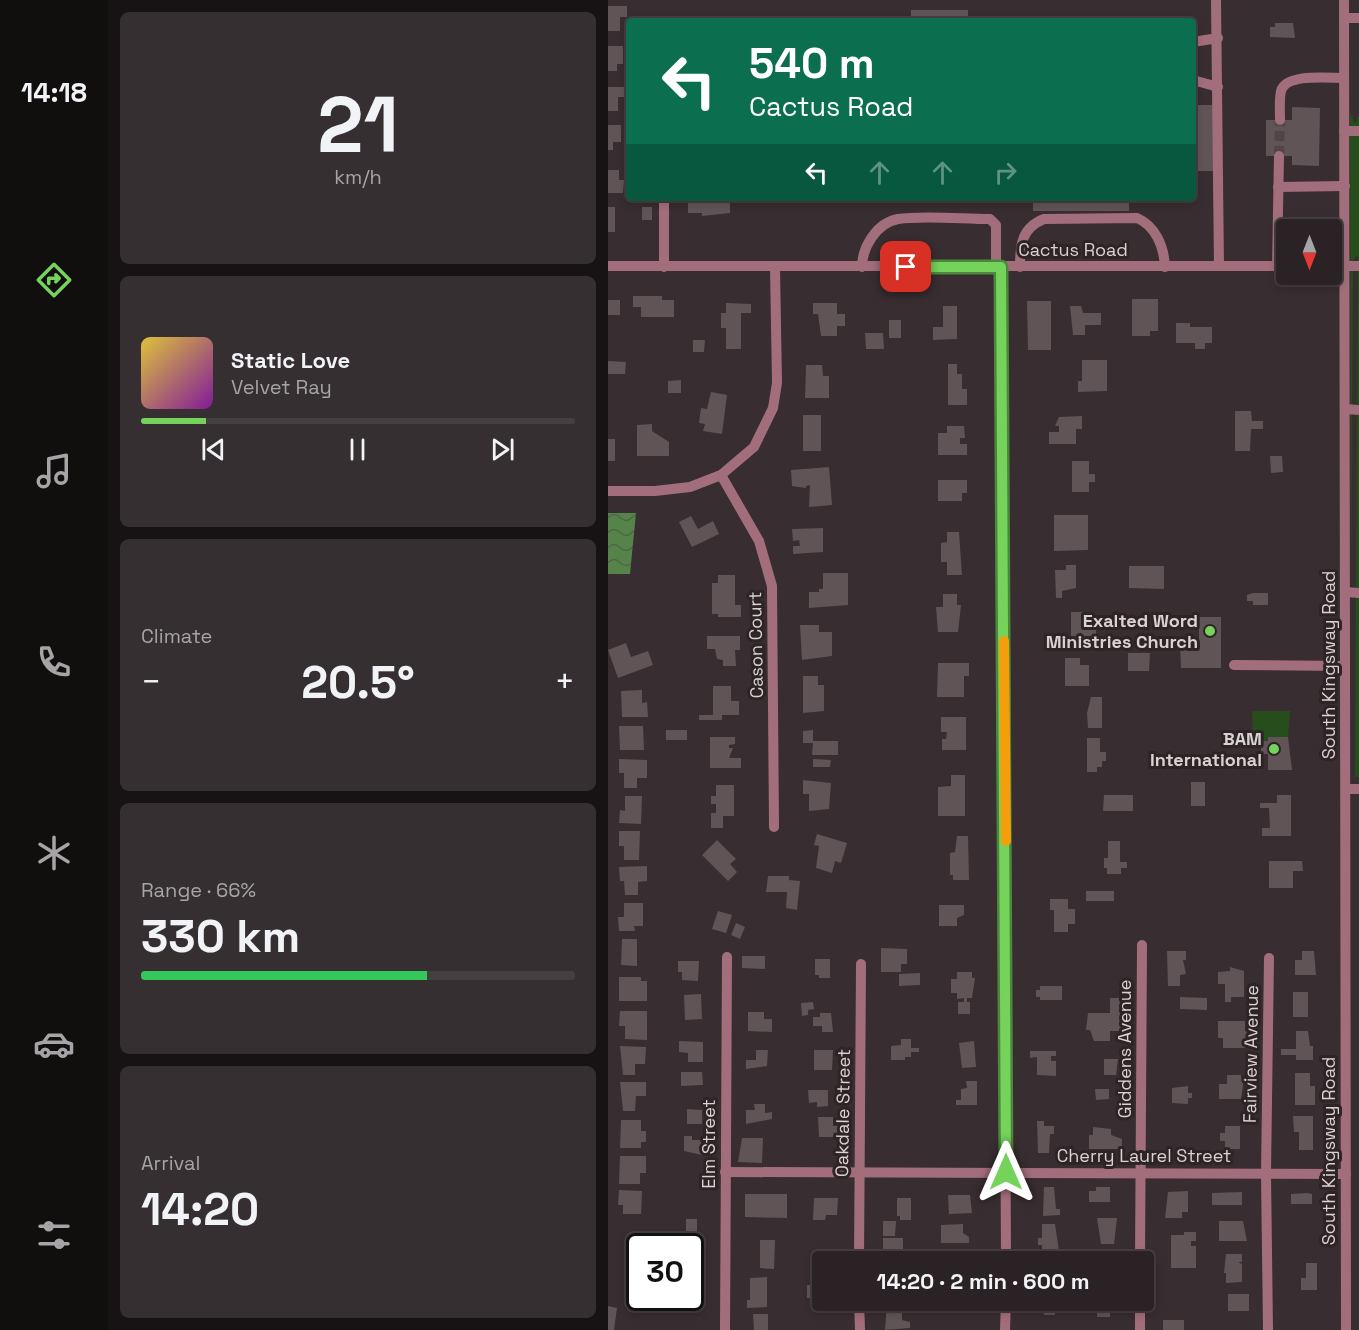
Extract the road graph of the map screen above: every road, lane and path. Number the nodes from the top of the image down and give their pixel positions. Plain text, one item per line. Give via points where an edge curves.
1 (1216, 0) edge
2 (1344, 0) edge
3 (1344, 18) junction
4 (1360, 18) edge
5 (1218, 38) junction
6 (1196, 42) edge
7 (1344, 78) junction
8 (1196, 81) edge
9 (1218, 87) junction
10 (1280, 120) tunnel mouth
11 (1344, 131) junction
12 (1360, 131) edge
13 (1279, 156) tunnel mouth
14 (1344, 186) junction
15 (1278, 187) junction
16 (664, 201) edge
17 (1279, 219) edge
18 (608, 266) edge
19 (1219, 266) junction
20 (1276, 266) edge
21 (1345, 266) junction
22 (1360, 266) edge
23 (664, 267) junction
24 (862, 267) junction
25 (999, 267) junction
26 (1020, 267) junction
27 (1165, 267) junction
28 (775, 268) junction
29 (1345, 409) junction
30 (1360, 410) edge
31 (721, 476) junction
32 (608, 491) edge
33 (1345, 592) junction
34 (1360, 593) edge
35 (1234, 665) dead end
36 (1345, 666) junction
37 (1346, 789) junction
38 (1360, 789) edge
39 (774, 827) dead end
40 (1142, 945) dead end
41 (726, 957) dead end
42 (1269, 958) dead end
43 (861, 964) dead end
44 (725, 1172) junction
45 (858, 1172) junction
46 (1006, 1172) junction
47 (1141, 1172) junction
48 (1266, 1173) junction
49 (1346, 1174) junction
50 (859, 1251) edge
51 (1006, 1251) edge
52 (1140, 1251) edge
53 (859, 1311) edge
54 (1006, 1311) edge
55 (1140, 1311) edge
56 (725, 1330) edge
57 (860, 1330) edge
58 (1005, 1330) edge
59 (1140, 1330) edge
60 (1268, 1330) edge
61 (1346, 1330) edge

1 - 5 street
2 - 3 street, South Kingsway Road
3 - 4 street
3 - 7 street, South Kingsway Road
5 - 6 street
5 - 9 street
7 - 10 street via 1293,79 1285,84
7 - 11 street, South Kingsway Road
8 - 9 street
9 - 19 street
11 - 12 street
11 - 14 street, South Kingsway Road
13 - 15 street
14 - 15 street
14 - 21 street, South Kingsway Road
15 - 17 street
16 - 23 street
18 - 23 street, Cactus Road
19 - 20 street, Cactus Road
19 - 27 street, Cactus Road
21 - 22 street
21 - 29 street, South Kingsway Road
23 - 28 street, Cactus Road
24 - 25 street, Cactus Road
24 - 25 street via 864,248 874,234 896,219 990,219 996,225
24 - 28 street, Cactus Road
25 - 26 street, Cactus Road
25 - 46 street
26 - 27 street, Cactus Road
26 - 27 street via 1020,241 1036,222 1137,218 1147,222 1164,250
28 - 31 street via 777,383 773,408 754,447
29 - 30 street
29 - 33 street, South Kingsway Road
31 - 32 street via 690,487
31 - 39 street, Cason Court via 759,541 772,586
33 - 34 street
33 - 36 street, South Kingsway Road
35 - 36 street
36 - 37 street, South Kingsway Road
37 - 38 street
37 - 49 street, South Kingsway Road
40 - 47 street, Giddens Avenue
41 - 44 street, Elm Street
42 - 48 street, Fairview Avenue
43 - 45 street, Oakdale Street
44 - 45 street, Cherry Laurel Street
44 - 56 street, Elm Street
45 - 46 street, Cherry Laurel Street
45 - 50 street, Oakdale Street
46 - 47 street, Cherry Laurel Street
46 - 51 street
47 - 48 street, Cherry Laurel Street
47 - 52 street, Giddens Avenue
48 - 49 street, Cherry Laurel Street
48 - 60 street, Fairview Avenue
49 - 61 street, South Kingsway Road
53 - 57 street
54 - 58 street
55 - 59 street

